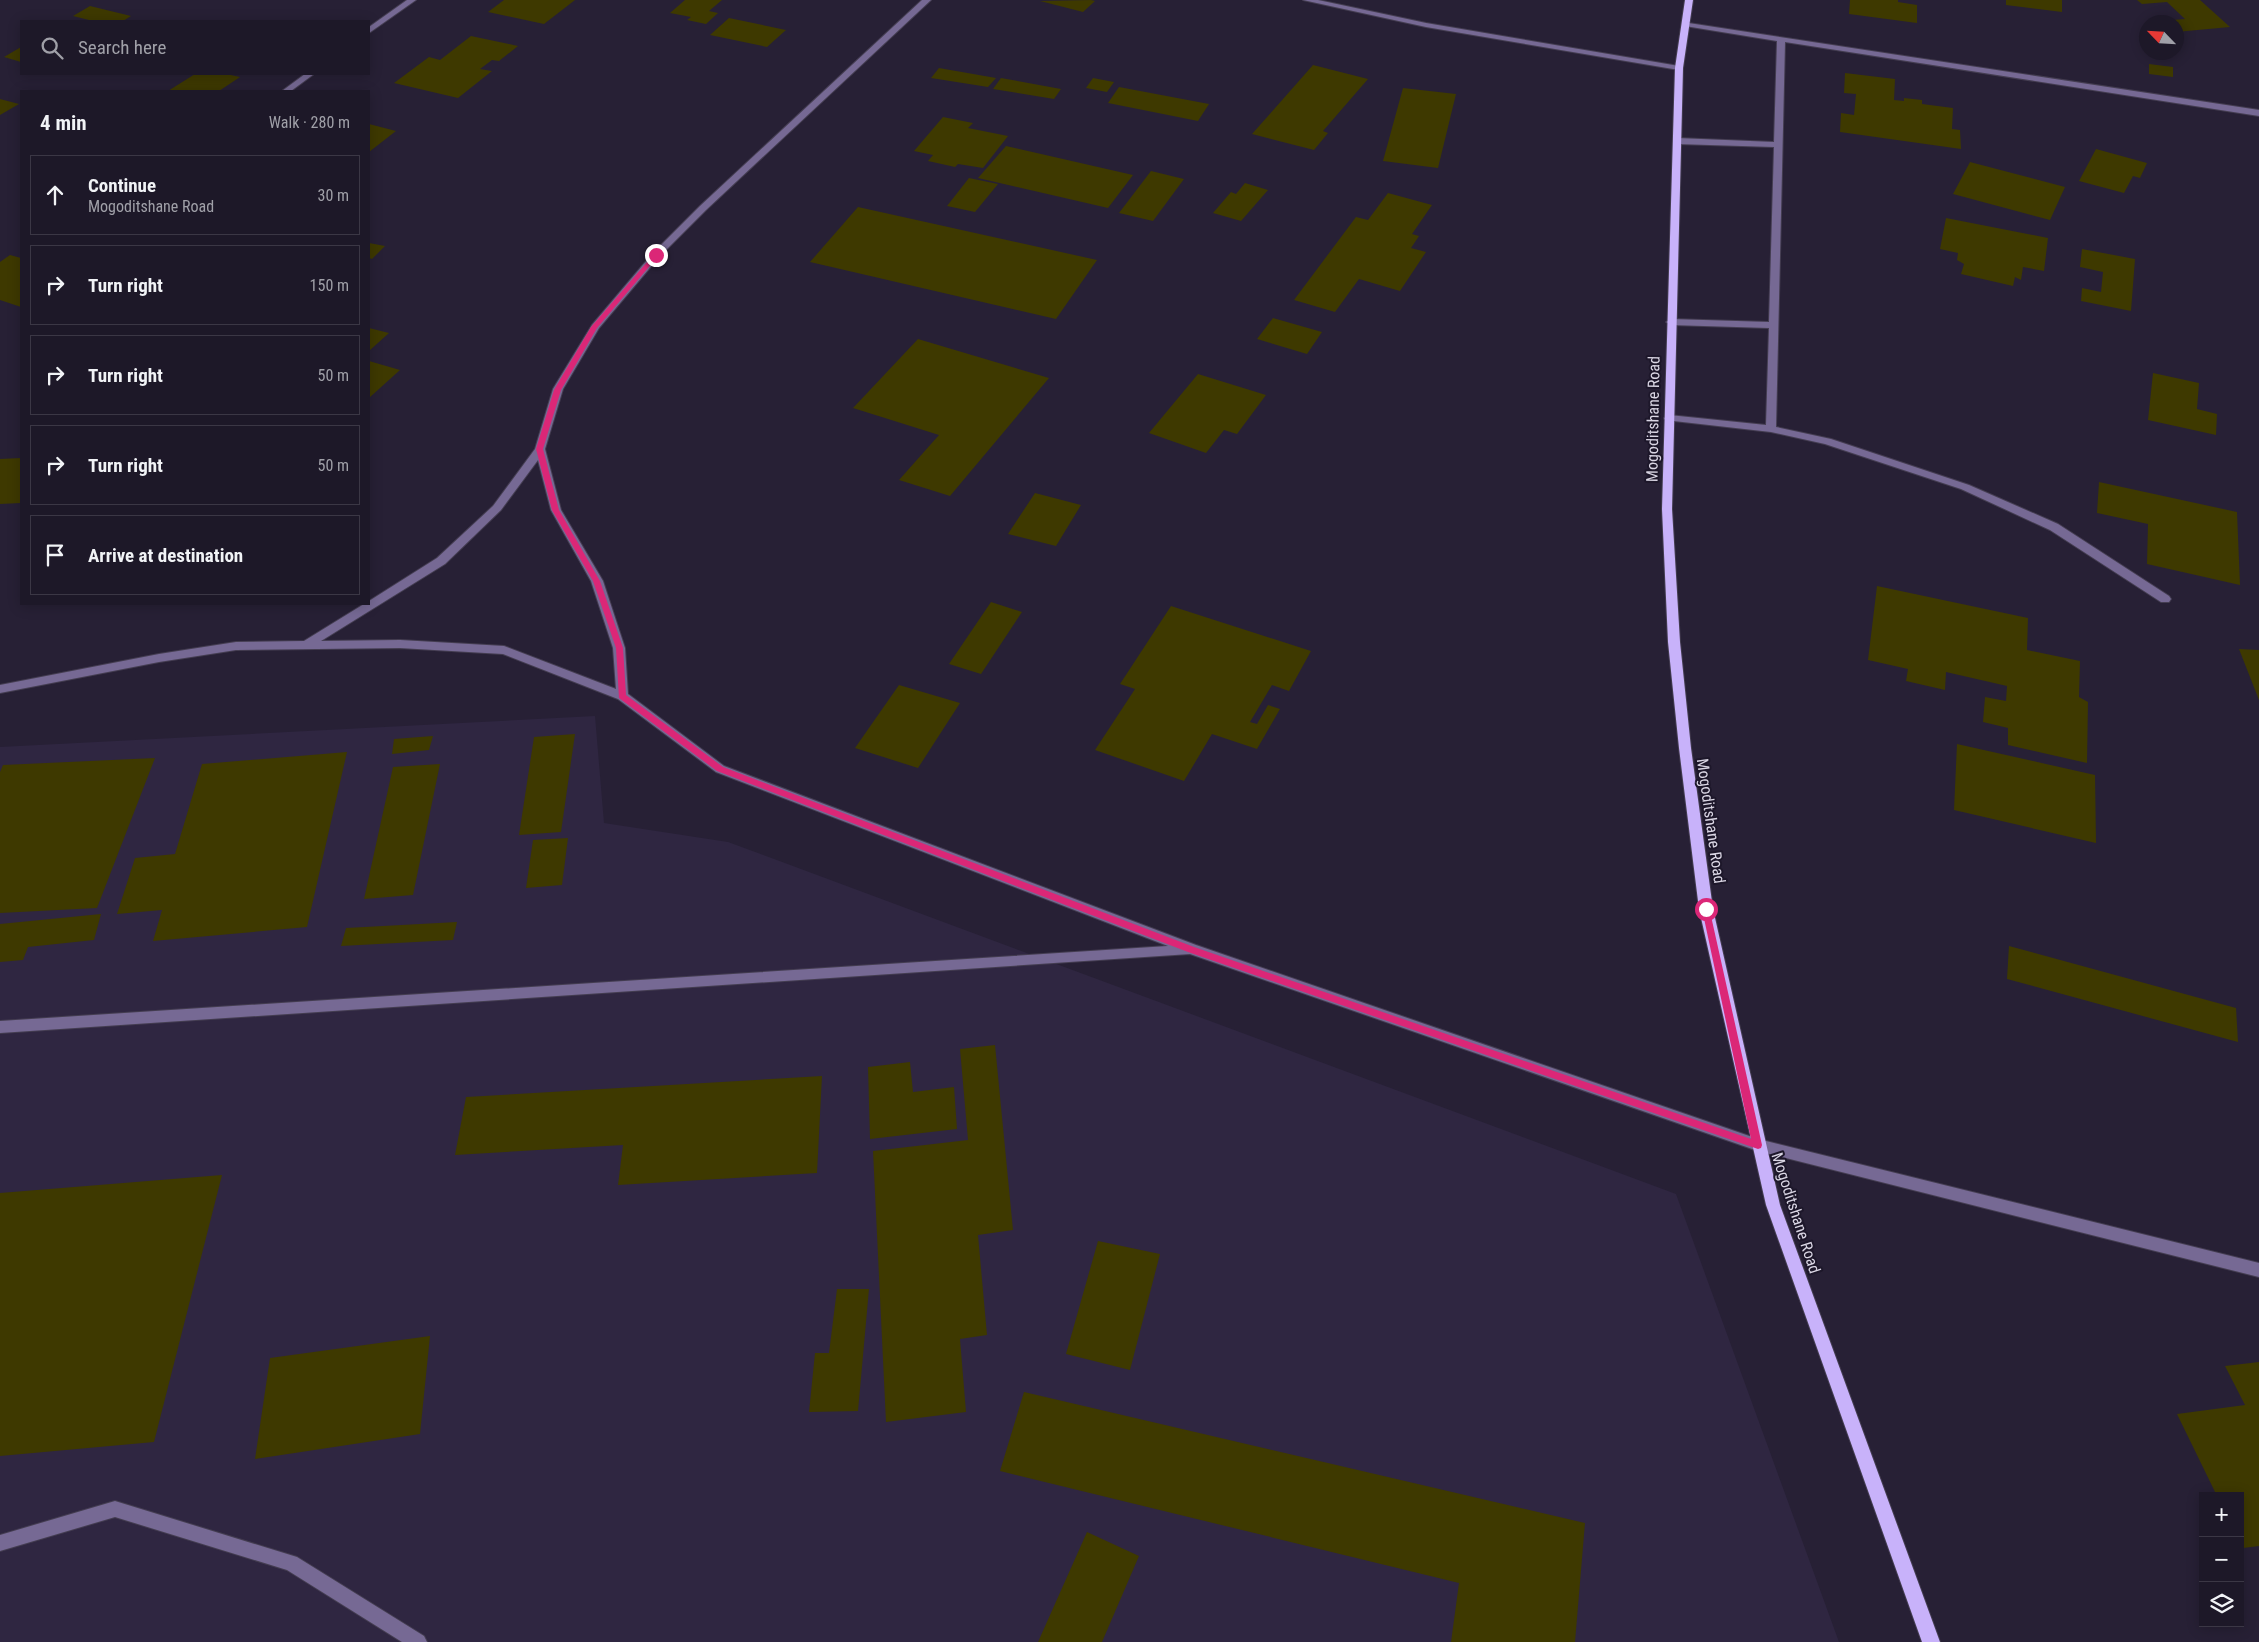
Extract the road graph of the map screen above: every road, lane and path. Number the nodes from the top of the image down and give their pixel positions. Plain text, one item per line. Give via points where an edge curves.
1 (412, 0) edge
2 (927, 0) edge
3 (1307, 0) edge
4 (1689, 0) edge
5 (1685, 24) junction
6 (370, 30) edge
7 (1780, 39) junction
8 (1679, 68) junction
9 (309, 75) edge
10 (287, 90) edge
11 (2259, 114) edge
12 (1677, 141) junction
13 (1778, 145) junction
14 (1671, 322) junction
15 (1774, 325) junction
16 (1669, 418) junction
17 (1771, 429) junction
18 (540, 449) junction
19 (2165, 599) dead end
20 (306, 645) junction
21 (0, 689) edge
22 (622, 696) junction
23 (1191, 950) junction
24 (0, 1027) edge
25 (1758, 1145) junction
26 (2259, 1270) edge
27 (0, 1543) edge
28 (418, 1642) edge
29 (1930, 1642) edge

1 - 6 street
2 - 18 street via 656,255 595,327 558,390
3 - 8 street via 1426,26
4 - 5 main road, Mogoditshane Road
5 - 7 street
5 - 8 main road, Mogoditshane Road
7 - 11 street
7 - 13 street
8 - 12 main road, Mogoditshane Road
9 - 10 street
12 - 13 street
12 - 14 main road, Mogoditshane Road
13 - 15 street
14 - 15 street
14 - 16 main road, Mogoditshane Road
15 - 17 street
16 - 17 street
16 - 25 main road, Mogoditshane Road via 1667,509 1674,642 1685,748 1706,909
17 - 19 street via 1827,441 1965,487 2054,527
18 - 20 street via 497,508 441,561
18 - 22 street via 556,510 597,581 619,648
20 - 21 street via 226,648
20 - 22 street via 400,644 504,650
22 - 23 street via 720,769
23 - 24 street
23 - 25 street
25 - 26 street
25 - 29 main road, Mogoditshane Road via 1773,1205
27 - 28 street via 115,1509 290,1563

